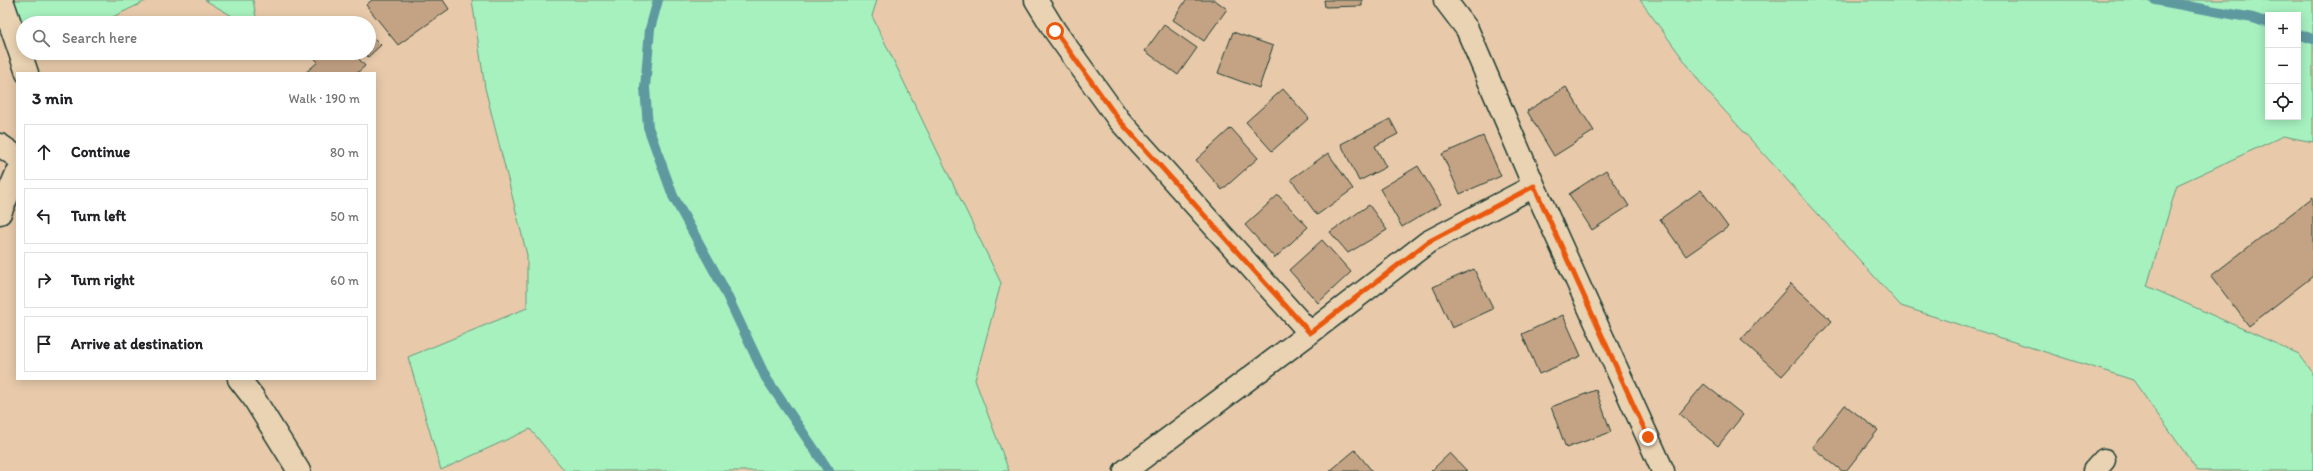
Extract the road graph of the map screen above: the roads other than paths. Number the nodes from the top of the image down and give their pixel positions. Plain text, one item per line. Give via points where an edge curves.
1 (2, 0) edge
2 (1036, 0) edge
3 (1445, 0) edge
4 (16, 41) edge
5 (23, 60) edge
6 (27, 72) edge
7 (0, 145) edge
8 (16, 156) edge
9 (16, 175) edge
10 (1534, 186) junction
11 (0, 213) edge
12 (1310, 333) junction
13 (240, 380) edge
14 (299, 471) edge
15 (1124, 471) edge
16 (1663, 471) edge

1 - 4 street
2 - 12 street via 1055,31 1119,120
3 - 10 street via 1467,29
5 - 6 street
7 - 8 street
9 - 11 street
10 - 12 street via 1428,242
10 - 16 street
12 - 15 street
13 - 14 street via 253,396

